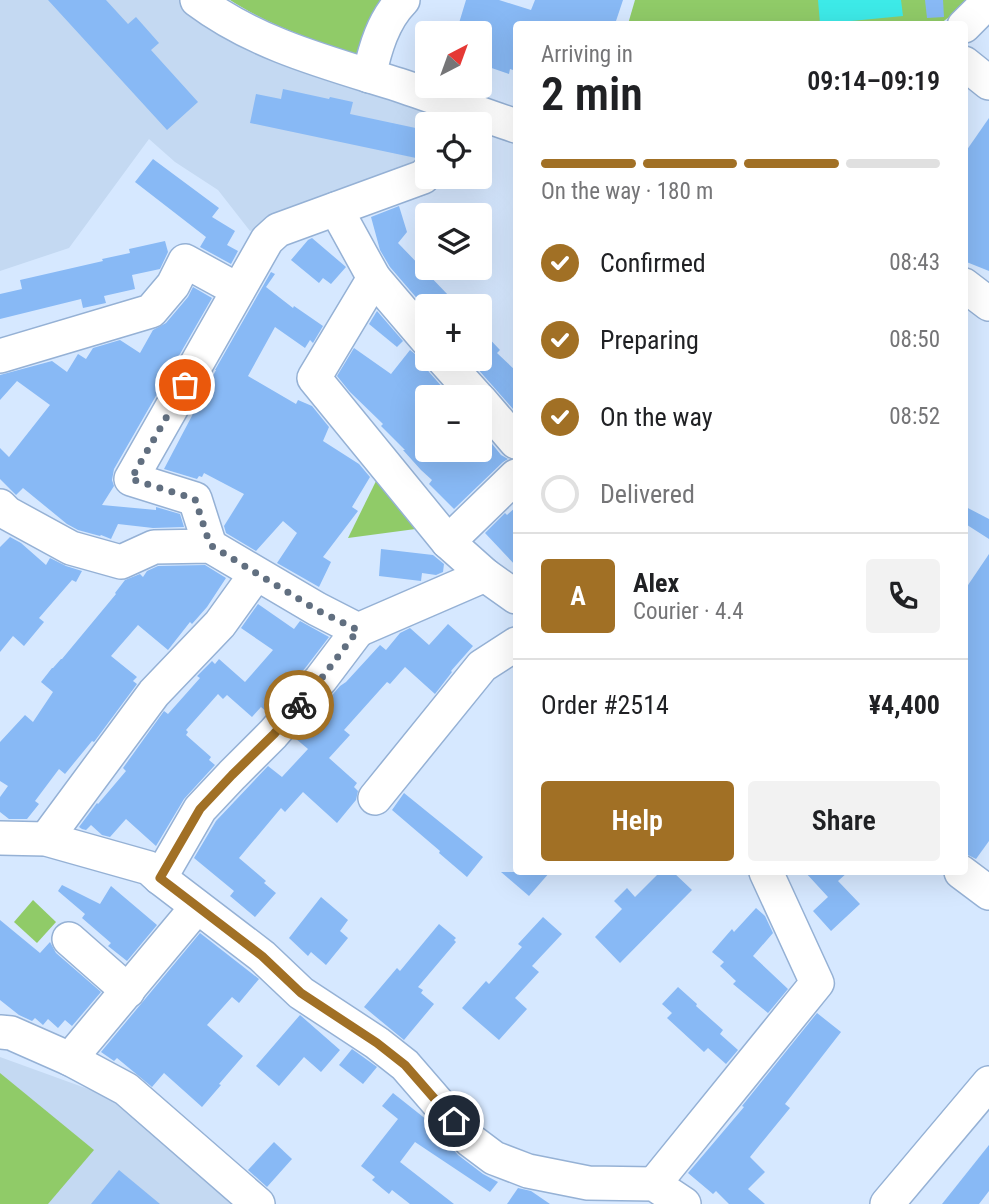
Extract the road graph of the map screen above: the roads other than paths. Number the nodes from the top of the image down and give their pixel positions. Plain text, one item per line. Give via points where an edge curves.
1 (197, 0) edge
2 (403, 0) edge
3 (989, 1) edge
4 (968, 22) edge
5 (968, 65) edge
6 (369, 76) junction
7 (989, 83) edge
8 (448, 112) edge
9 (492, 122) edge
10 (513, 125) edge
11 (415, 180) edge
12 (336, 209) junction
13 (374, 278) junction
14 (968, 288) edge
15 (238, 290) junction
16 (989, 304) edge
17 (415, 326) edge
18 (0, 356) edge
19 (454, 371) edge
20 (466, 385) edge
21 (492, 415) edge
22 (513, 439) edge
23 (513, 479) edge
24 (2, 514) edge
25 (449, 542) junction
26 (210, 545) junction
27 (256, 573) junction
28 (485, 575) junction
29 (513, 595) edge
30 (358, 630) junction
31 (513, 646) edge
32 (375, 798) dead end
33 (0, 838) edge
34 (46, 839) junction
35 (767, 875) edge
36 (160, 878) junction
37 (197, 908) junction
38 (69, 939) dead end
39 (128, 991) junction
40 (0, 1032) edge
41 (70, 1059) junction
42 (989, 1083) edge
43 (654, 1184) junction
44 (258, 1204) edge
45 (684, 1204) edge
46 (887, 1204) edge

1 - 6 street via 254,36
2 - 6 street via 385,26
3 - 4 street
5 - 7 street
6 - 8 street
9 - 10 street
11 - 12 street
12 - 13 street
12 - 15 street via 278,230 267,240
13 - 17 street
13 - 25 street via 314,378
14 - 16 street
15 - 18 street via 185,261 173,285 151,311
15 - 26 street via 131,479 195,499
19 - 20 street
21 - 22 street
23 - 25 street
24 - 26 street via 71,548 121,562 153,547
25 - 28 street
26 - 27 street
27 - 30 street
27 - 34 street via 220,624 154,693
28 - 29 street
28 - 30 street
30 - 36 street via 274,734 200,809
31 - 32 street via 482,666
33 - 34 street
34 - 36 street via 149,868
35 - 43 street via 817,983
36 - 37 street
37 - 39 street
37 - 43 street via 262,956 301,993 405,1065 470,1140 494,1158 527,1171 588,1183
38 - 39 street
39 - 41 street
40 - 41 street
41 - 44 street via 126,1089
42 - 46 street
43 - 45 street

